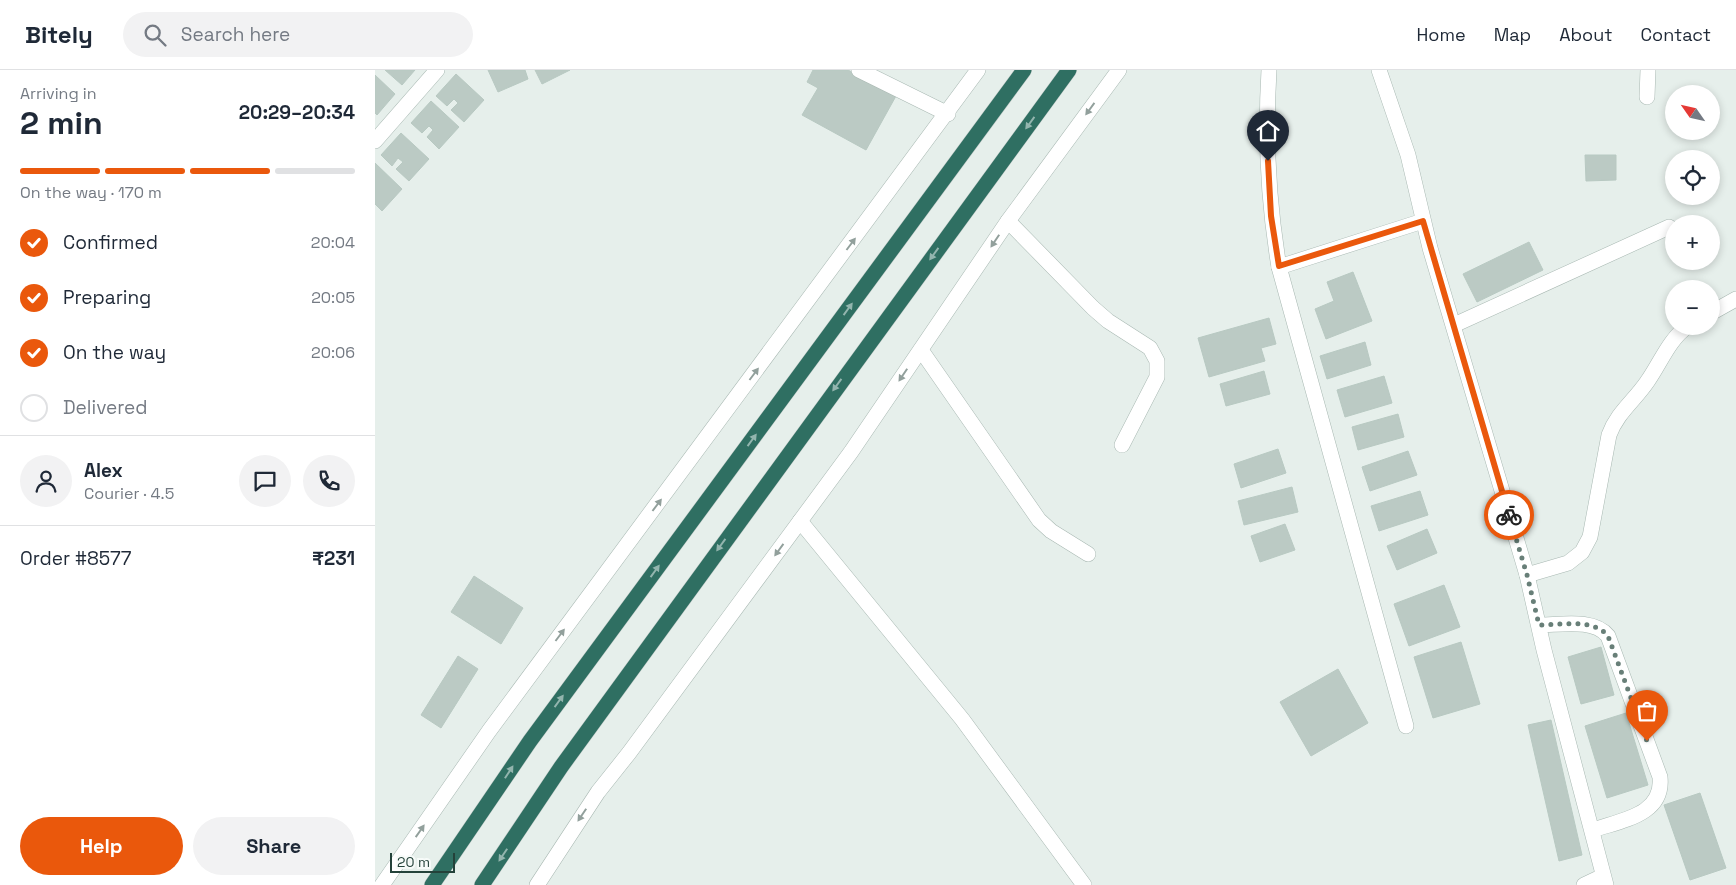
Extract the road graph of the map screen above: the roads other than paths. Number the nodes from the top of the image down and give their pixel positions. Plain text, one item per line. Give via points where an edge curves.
1 (437, 70) edge
2 (859, 70) edge
3 (978, 70) edge
4 (1024, 70) edge
5 (1069, 70) edge
6 (1119, 70) edge
7 (1269, 70) edge
8 (1379, 70) edge
9 (1649, 70) edge
10 (1647, 97) dead end
11 (948, 114) junction
12 (375, 141) edge
13 (1008, 221) junction
14 (1423, 221) junction
15 (1665, 229) edge
16 (1279, 266) junction
17 (1736, 299) edge
18 (1720, 308) edge
19 (1453, 325) junction
20 (1680, 335) edge
21 (921, 350) junction
22 (1122, 445) dead end
23 (800, 521) junction
24 (1088, 554) dead end
25 (1527, 575) junction
26 (1539, 625) junction
27 (1406, 726) dead end
28 (1593, 830) junction
29 (1605, 881) edge
30 (382, 885) edge
31 (432, 885) edge
32 (482, 885) edge
33 (537, 885) edge
34 (1084, 885) edge
35 (1584, 885) edge

1 - 12 street
2 - 11 street
3 - 11 street
31 -> 4 highway via 530,741
5 -> 32 highway via 561,767
6 -> 13 street
7 - 16 street via 1266,133 1271,216
8 - 14 street via 1408,155
9 - 10 street
30 -> 11 street via 489,730
13 -> 21 street
13 - 22 street via 1093,308 1150,348 1157,360 1157,377
14 - 16 street
14 - 19 street
15 - 19 street
16 - 27 street
17 - 18 street
19 - 25 street
20 - 25 street via 1613,424 1590,537 1582,552 1568,563
21 -> 23 street
21 - 24 street via 1039,520
23 -> 33 street via 598,792
23 - 34 street via 962,719
25 - 26 street
26 - 28 street
26 - 28 street via 1592,625 1603,629 1661,776 1662,791 1645,811
28 - 29 street
29 - 35 street

